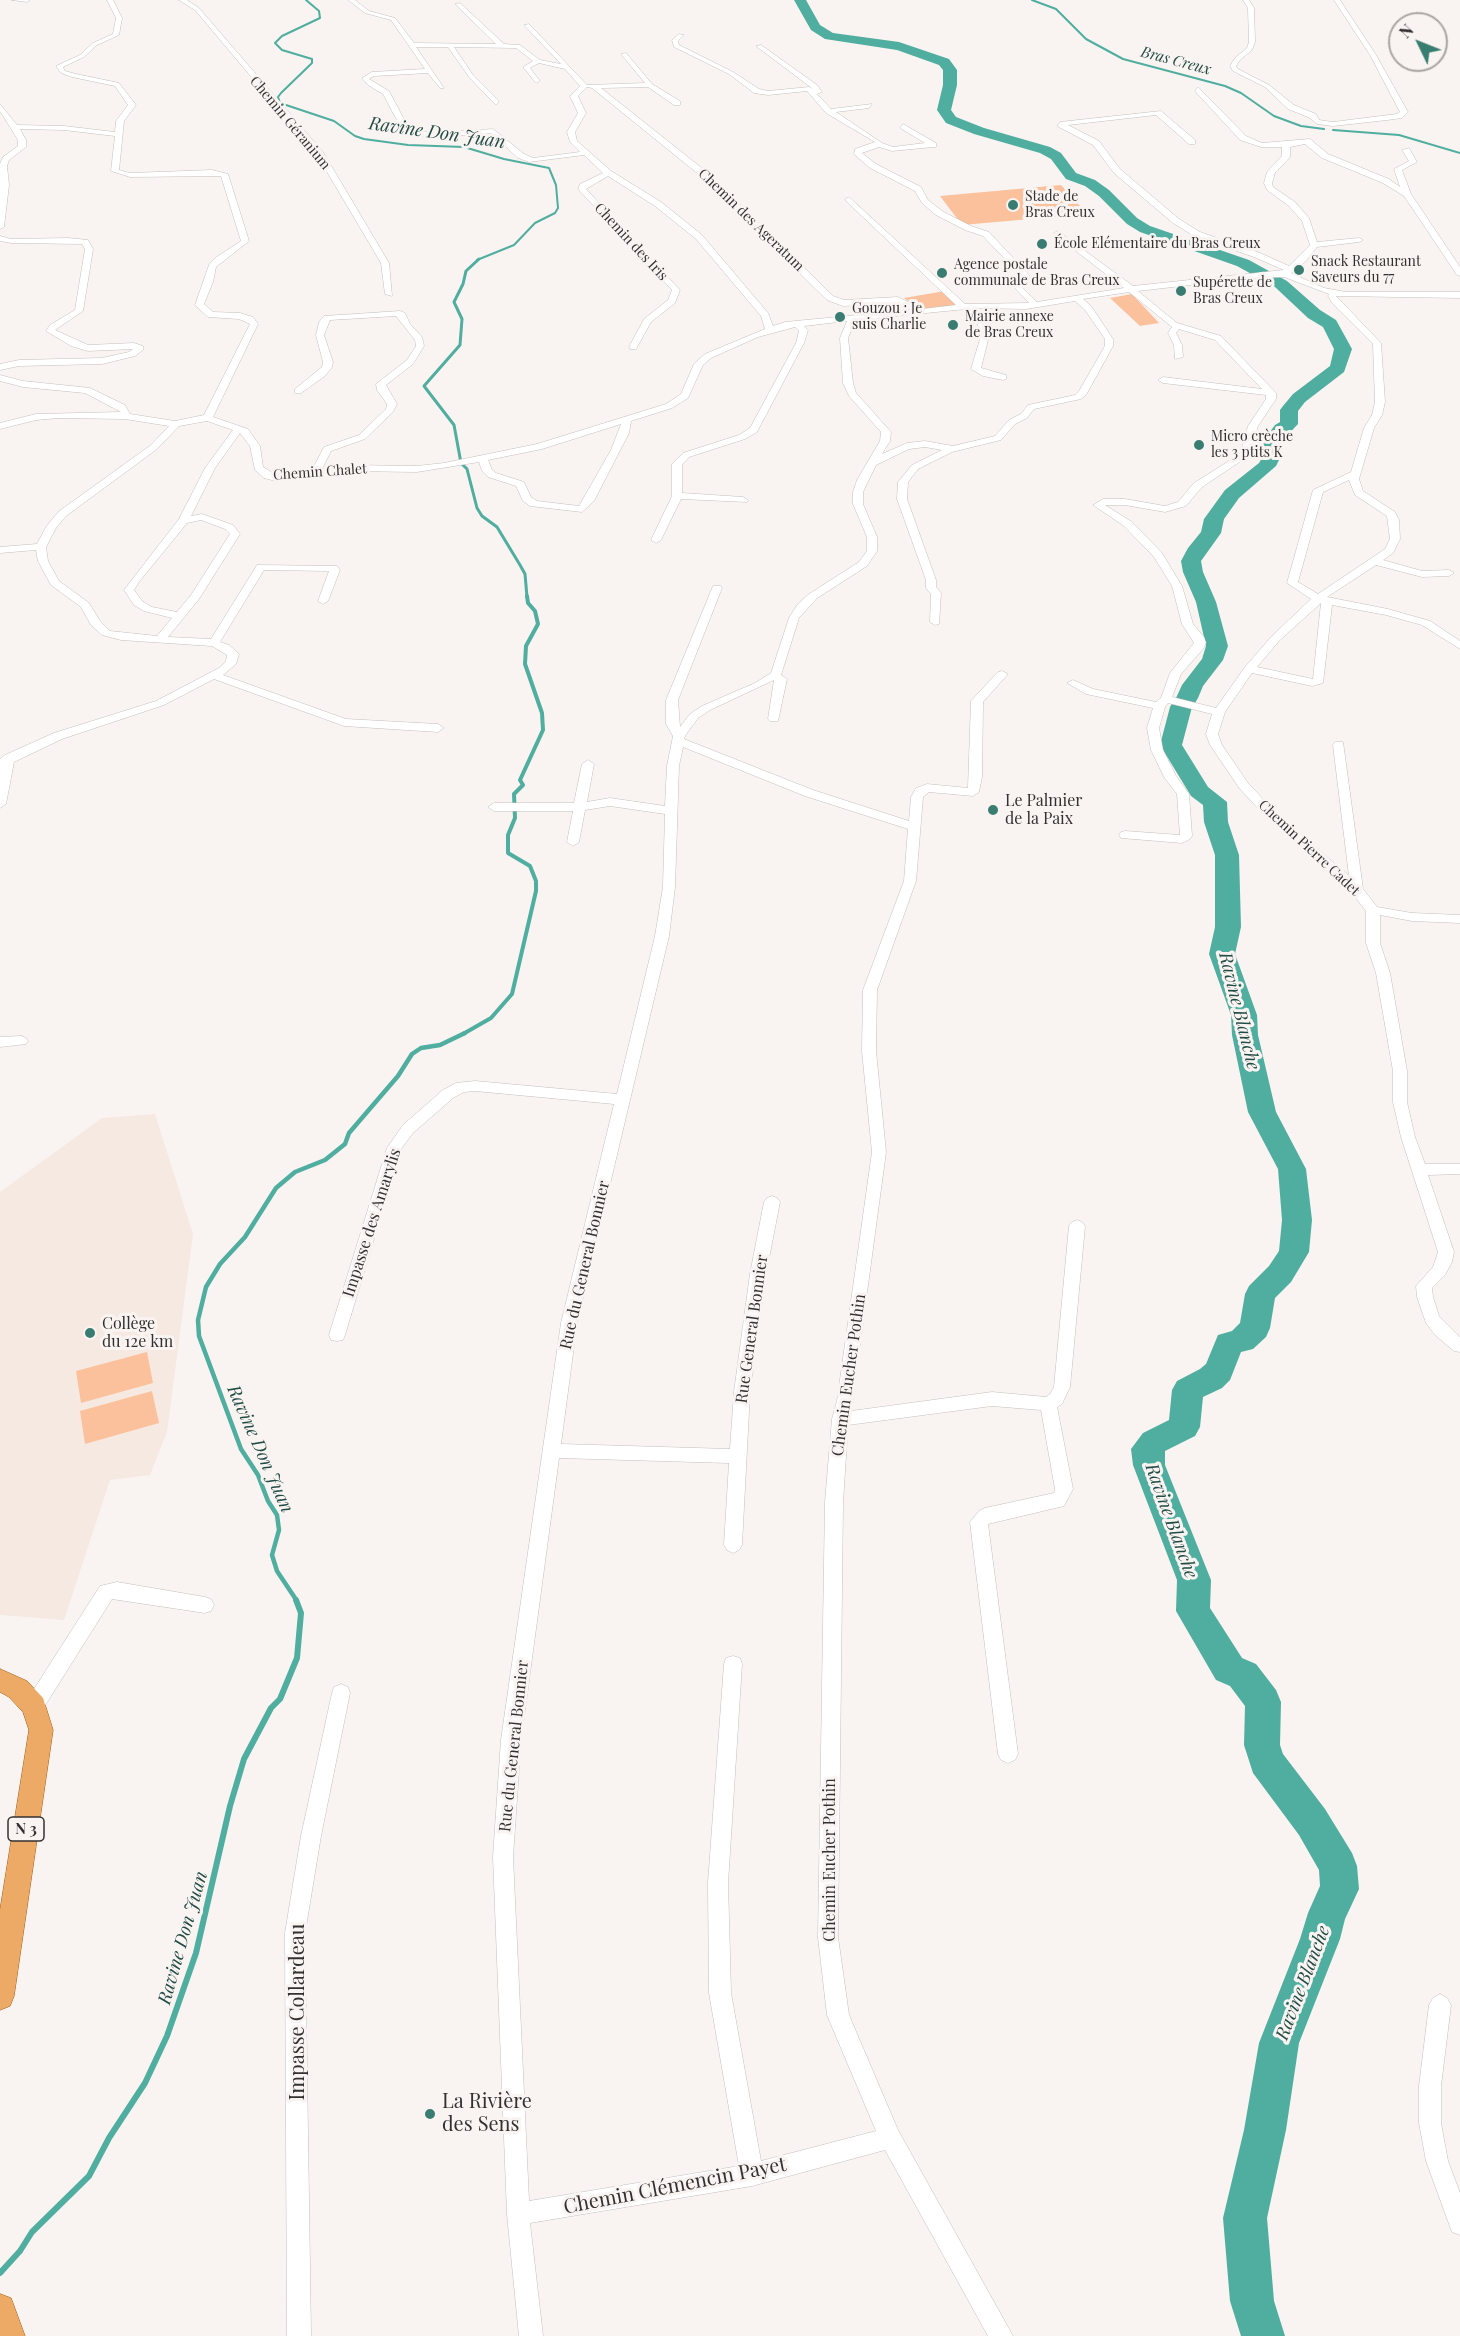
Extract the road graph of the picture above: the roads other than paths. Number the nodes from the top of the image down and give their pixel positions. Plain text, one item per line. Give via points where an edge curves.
1 (15, 0) edge
2 (27, 0) edge
3 (110, 0) edge
4 (182, 0) edge
5 (351, 0) edge
6 (1246, 0) edge
7 (1337, 0) edge
8 (458, 4) dead end
9 (527, 25) dead end
10 (681, 35) dead end
11 (411, 44) junction
12 (501, 45) junction
13 (450, 46) junction
14 (759, 46) dead end
15 (624, 54) dead end
16 (538, 61) junction
17 (567, 68) junction
18 (430, 71) junction
19 (536, 81) dead end
20 (584, 86) junction
21 (594, 86) junction
22 (650, 86) junction
23 (442, 87) dead end
24 (1198, 89) dead end
25 (813, 94) junction
26 (496, 103) dead end
27 (677, 103) dead end
28 (0, 106) edge
29 (868, 106) dead end
30 (829, 111) junction
31 (903, 126) dead end
32 (1315, 126) junction
33 (15, 127) junction
34 (117, 134) junction
35 (1306, 141) junction
36 (1192, 142) dead end
37 (879, 144) junction
38 (1286, 145) junction
39 (1406, 150) dead end
40 (586, 153) junction
41 (608, 173) junction
42 (1407, 194) junction
43 (849, 199) dead end
44 (0, 227) edge
45 (1058, 233) dead end
46 (0, 238) edge
47 (1359, 240) dead end
48 (1314, 245) junction
49 (1285, 273) junction
50 (1460, 273) edge
51 (1131, 289) junction
52 (1334, 292) junction
53 (389, 294) dead end
54 (1460, 295) edge
55 (1077, 298) junction
56 (1035, 304) junction
57 (965, 306) junction
58 (922, 312) junction
59 (852, 320) junction
60 (797, 324) junction
61 (1176, 327) junction
62 (768, 329) junction
63 (633, 347) dead end
64 (1179, 357) dead end
65 (0, 367) edge
66 (1003, 377) dead end
67 (0, 378) edge
68 (1163, 379) dead end
69 (298, 391) dead end
70 (1271, 393) junction
71 (125, 416) junction
72 (208, 418) junction
73 (627, 419) junction
74 (176, 424) junction
75 (0, 426) edge
76 (239, 428) junction
77 (949, 450) junction
78 (480, 459) junction
79 (872, 463) junction
80 (316, 471) junction
81 (1355, 474) junction
82 (677, 496) junction
83 (743, 500) dead end
84 (184, 520) junction
85 (656, 540) dead end
86 (41, 547) junction
87 (0, 550) edge
88 (1375, 561) junction
89 (1449, 573) dead end
90 (717, 588) dead end
91 (1322, 600) junction
92 (323, 601) dead end
93 (178, 616) junction
94 (935, 622) dead end
95 (160, 640) junction
96 (214, 643) junction
97 (1460, 646) edge
98 (1249, 669) junction
99 (1002, 674) dead end
100 (212, 675) junction
101 (774, 676) junction
102 (1072, 683) dead end
103 (1162, 703) junction
104 (1219, 712) junction
105 (774, 719) dead end
106 (438, 728) dead end
107 (678, 739) junction
108 (1339, 745) dead end
109 (5, 761) edge
110 (588, 764) dead end
111 (0, 804) edge
112 (500, 807) dead end
113 (580, 807) junction
114 (671, 811) junction
115 (914, 826) junction
116 (1125, 835) dead end
117 (573, 842) dead end
118 (1357, 890) junction
119 (1373, 910) junction
120 (1460, 919) edge
121 (21, 1041) dead end
122 (0, 1042) edge
123 (623, 1100) junction
124 (1460, 1169) edge
125 (1419, 1170) junction
126 (772, 1202) dead end
127 (1077, 1226) dead end
128 (337, 1335) dead end
129 (1460, 1346) edge
130 (1048, 1404) junction
131 (840, 1419) junction
132 (551, 1451) junction
133 (737, 1456) junction
134 (733, 1545) dead end
135 (205, 1605) dead end
136 (733, 1664) dead end
137 (0, 1680) edge
138 (341, 1693) dead end
139 (34, 1706) junction
140 (1008, 1754) dead end
141 (7, 1911) edge
142 (0, 1996) edge
143 (1440, 2004) dead end
144 (890, 2138) junction
145 (752, 2175) junction
146 (518, 2214) junction
147 (1460, 2224) edge
148 (299, 2336) edge
149 (531, 2336) edge
150 (1001, 2336) edge

1 - 2 street
3 - 34 street via 119,18 116,35 59,66 74,76 118,85 132,105 120,121
4 - 53 street, Chemin Géranium via 197,9 320,154 385,263
5 - 11 street via 365,11 393,19
6 - 32 street via 1251,8 1252,42 1250,49 1234,63 1235,70 1313,117
7 - 32 street via 1404,112 1387,118
8 - 12 street
9 - 17 street
10 - 25 street via 675,46 731,73 757,92 806,89
11 - 13 street
11 - 18 street
12 - 13 street
12 - 16 street via 521,46
13 - 26 street
14 - 25 street via 815,86 818,92
15 - 22 street
16 - 17 street
16 - 19 street via 526,67
17 - 20 street
18 - 23 street
18 - 40 street via 372,74 365,78 386,93 403,124 416,133 493,131 521,156 532,160
20 - 21 street
20 - 40 street via 574,96 582,113 571,136
21 - 22 street
21 - 58 street, Chemin des Ageratum via 705,175 834,300 897,300
22 - 27 street
24 - 38 street via 1243,138 1261,145
25 - 30 street
28 - 33 street
29 - 30 street
30 - 37 street
31 - 37 street via 933,145 892,149
32 - 35 street
33 - 34 street
33 - 44 street via 22,147 3,166
34 - 72 street via 115,171 130,175 221,173 226,176 237,208 244,241 212,267 199,305 211,315 240,316 254,324
35 - 38 street
35 - 42 street via 1325,156
36 - 49 street via 1158,113 1060,124 1096,143 1117,171 1176,221 1197,234 1257,255
37 - 56 street via 858,152 873,166 918,189 928,205 939,213 986,234 1026,277 1019,288
38 - 48 street via 1286,157 1271,172 1268,183 1306,220
39 - 42 street via 1413,162 1398,169
40 - 41 street
41 - 62 street via 658,204 699,237 765,315
41 - 63 street, Chemin des Iris via 582,189 677,294 647,321
42 - 50 street
43 - 57 street
45 - 51 street
46 - 65 street via 85,242 89,249 79,311 50,331 88,348 140,348 132,354 102,361
47 - 48 street
48 - 49 street
49 - 51 street, Chemin Chalet
49 - 52 street
51 - 55 street, Chemin Chalet
51 - 61 street
52 - 54 street
52 - 81 street via 1335,301 1371,334 1378,347 1380,402
55 - 56 street, Chemin Chalet
55 - 77 street via 1109,339 1109,346 1083,393 1031,407 998,438
56 - 57 street, Chemin Chalet
57 - 58 street, Chemin Chalet
57 - 66 street via 981,322 985,336 976,369
58 - 59 street, Chemin Chalet
59 - 60 street, Chemin Chalet
59 - 79 street via 844,346 848,383 852,394 886,432
60 - 62 street, Chemin Chalet
60 - 82 street via 804,330 800,343 758,426 747,435 682,458 676,471
61 - 64 street via 1172,333
61 - 70 street via 1218,338
62 - 73 street, Chemin Chalet via 708,356 699,364 685,396 679,400
67 - 71 street via 87,390 122,408
68 - 70 street
69 - 80 street via 327,368 320,335 325,320 391,312 402,315 419,339 420,346 410,362 381,384 392,404 390,410 362,437 327,449
70 - 103 street via 1253,426 1244,455 1198,485 1182,504 1165,509 1125,502 1098,505 1128,524 1158,555 1177,586 1188,624 1200,643 1176,673
71 - 74 street
71 - 75 street via 58,415
72 - 74 street
72 - 76 street
73 - 78 street, Chemin Chalet via 539,447
73 - 78 street via 616,450 582,509 534,504 520,484 492,476
74 - 86 street via 154,447 62,514
76 - 80 street, Chemin Chalet via 251,438 263,474 276,478
76 - 84 street via 210,468
77 - 79 street via 942,445 907,446
77 - 94 street via 915,467 903,482 902,499 936,593
78 - 80 street, Chemin Chalet via 417,469
79 - 101 street via 862,480 858,504 872,537 872,551 863,564 801,607
81 - 88 street, Chemin Pierre Cadet via 1359,493 1388,511 1394,520 1392,545
81 - 91 street via 1318,490 1292,583
82 - 83 street
82 - 85 street
84 - 93 street via 129,590 148,609
84 - 93 street via 202,517 229,527 235,534 195,597
86 - 87 street
86 - 95 street via 43,561 55,583 85,605 106,633
88 - 89 street via 1422,574
88 - 91 street, Chemin Pierre Cadet
90 - 107 street via 672,700 672,724
91 - 97 street via 1410,617 1438,629
91 - 98 street, Chemin Pierre Cadet via 1275,639
91 - 98 street via 1319,681 1312,683
92 - 96 street via 333,568 261,567
93 - 95 street
95 - 96 street
96 - 100 street via 233,654 232,662
98 - 104 street, Chemin Pierre Cadet
99 - 115 street, Chemin Eucher Pothin via 977,701 973,792 927,788 920,791
100 - 106 street via 344,722
100 - 109 street via 159,703 57,736
101 - 105 street via 781,679
101 - 107 street via 706,708 694,716
102 - 103 street via 1090,692
103 - 104 street
103 - 116 street via 1153,728 1156,750 1183,794 1186,836 1182,839
104 - 118 street, Chemin Pierre Cadet via 1212,734 1244,786 1272,816
107 - 114 street, Rue du General Bonnier
107 - 115 street via 809,793
108 - 118 street
109 - 111 street
110 - 113 street
112 - 113 street
113 - 114 street via 610,802
113 - 117 street
114 - 123 street, Rue du General Bonnier via 669,887 662,936
115 - 131 street, Chemin Eucher Pothin via 910,881 870,990 870,1051 879,1152
118 - 119 street, Chemin Pierre Cadet
119 - 120 street
119 - 125 street, Chemin Pierre Cadet via 1373,944 1385,984 1400,1071 1400,1102
121 - 122 street
123 - 128 street, Impasse des Amarylis via 475,1086 461,1087 448,1094 408,1129 394,1148
123 - 132 street, Rue du General Bonnier via 569,1323
124 - 125 street
125 - 129 street, Chemin Pierre Cadet via 1446,1252 1439,1271 1424,1286 1425,1297 1436,1325
126 - 133 street, Rue General Bonnier via 756,1286
127 - 130 street via 1062,1387 1056,1400
130 - 131 street via 992,1399
130 - 140 street via 1064,1489 1061,1497 1058,1501 985,1516 980,1522
131 - 144 street, Chemin Eucher Pothin via 834,1502 828,1937 838,2015
132 - 133 street
132 - 146 street, Rue du General Bonnier via 511,1740 503,1857
133 - 134 street, Rue General Bonnier
135 - 139 street via 117,1590 106,1592
136 - 145 street via 718,1884 720,1993
137 - 139 main road via 18,1689
138 - 148 street, Impasse Collardeau via 295,1934
139 - 141 main road, N 3 via 41,1730
141 - 142 main road, N 3
143 - 147 street via 1430,2086 1430,2123 1437,2161
144 - 145 street, Chemin Clémencin Payet
144 - 150 street
145 - 146 street, Chemin Clémencin Payet
146 - 149 street, Rue du General Bonnier

